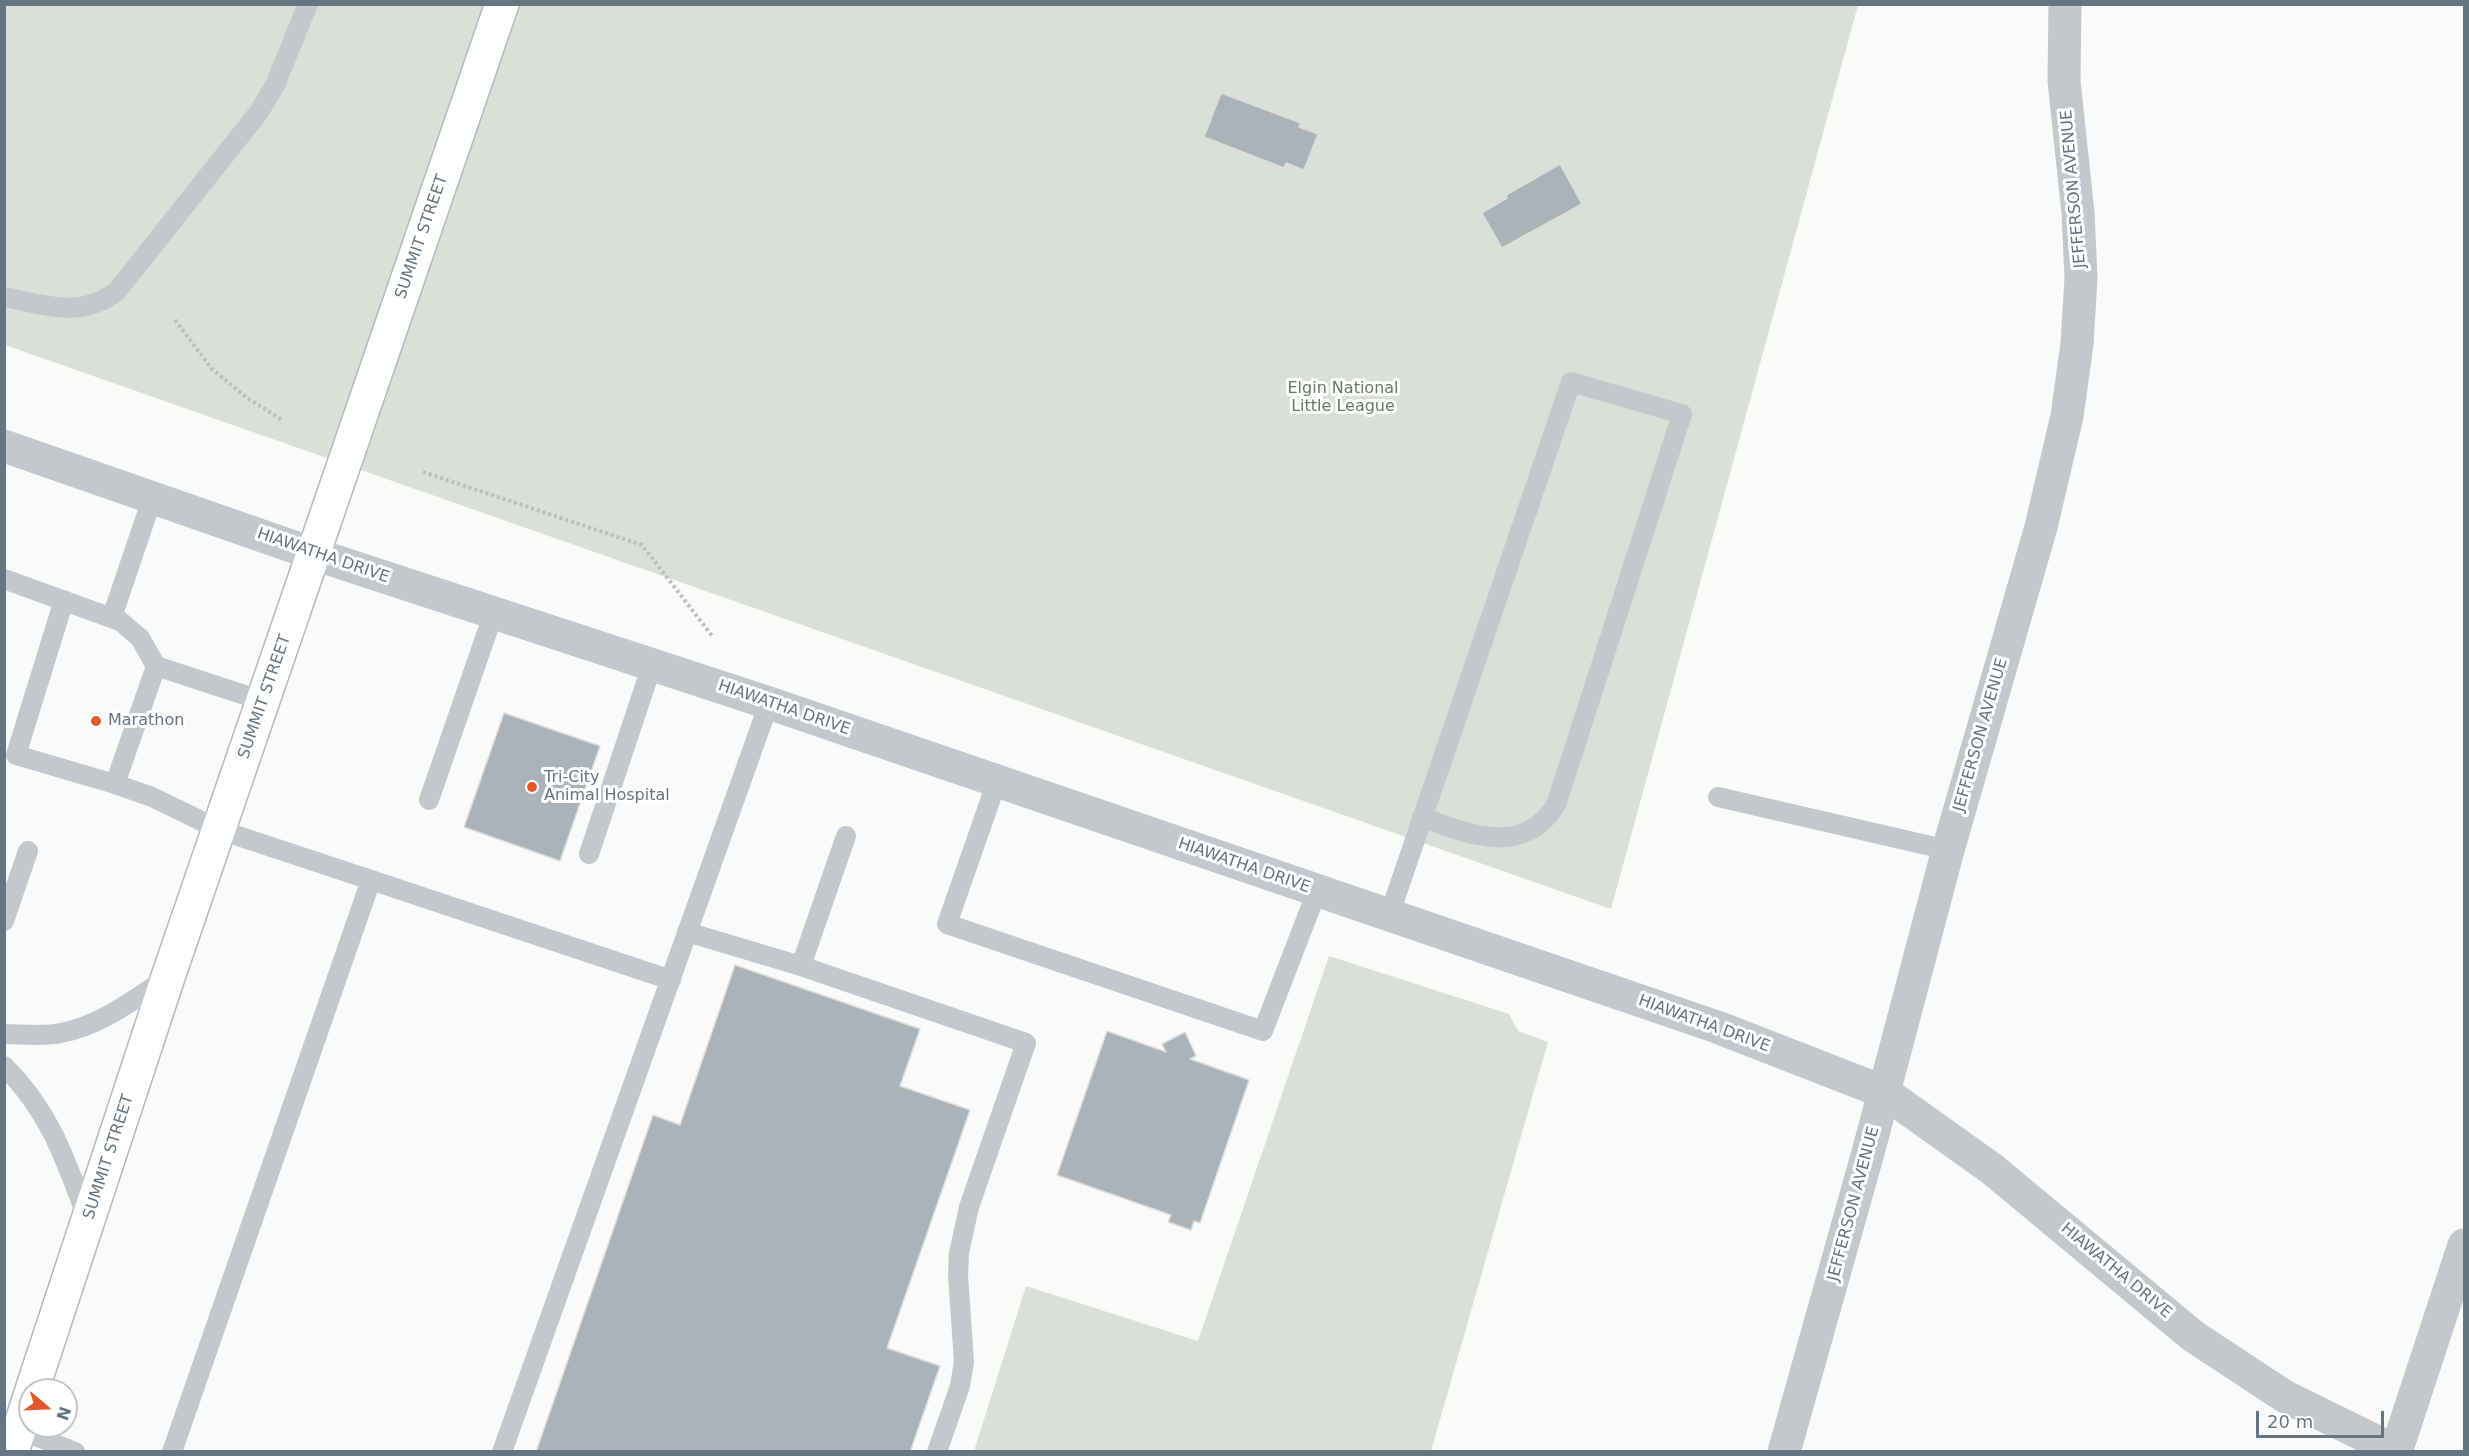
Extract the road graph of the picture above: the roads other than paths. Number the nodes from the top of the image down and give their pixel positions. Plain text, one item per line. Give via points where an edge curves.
1 (308, 4) edge
2 (502, 4) edge
3 (2065, 4) edge
4 (4, 297) edge
5 (6, 450) edge
6 (153, 496) junction
7 (314, 554) junction
8 (4, 579) edge
9 (64, 600) junction
10 (494, 612) junction
11 (112, 617) junction
12 (652, 665) junction
13 (156, 666) junction
14 (263, 701) junction
15 (769, 703) junction
16 (997, 781) junction
17 (115, 784) junction
18 (1718, 797) dead end
19 (429, 800) dead end
20 (1422, 817) junction
21 (220, 830) junction
22 (846, 836) dead end
23 (1948, 850) junction
24 (28, 851) dead end
25 (589, 854) dead end
26 (371, 880) junction
27 (1317, 891) junction
28 (1389, 916) junction
29 (4, 921) edge
30 (687, 932) junction
31 (801, 966) junction
32 (168, 977) junction
33 (671, 980) junction
34 (4, 1034) edge
35 (4, 1066) edge
36 (1884, 1092) junction
37 (88, 1220) junction
38 (2464, 1245) edge
39 (36, 1378) edge
40 (12, 1435) edge
41 (2397, 1451) edge
42 (75, 1452) edge
43 (172, 1452) edge
44 (502, 1452) edge
45 (937, 1452) edge
46 (1784, 1452) edge

1 - 4 lane via 275,85 259,112 117,291 99,304 76,308
2 - 7 main road, SUMMIT STREET
3 - 23 street, JEFFERSON AVENUE via 2064,81 2081,261 2073,378 2041,527
5 - 6 street, HIAWATHA DRIVE
6 - 7 street, HIAWATHA DRIVE
6 - 11 lane
7 - 10 street, HIAWATHA DRIVE
7 - 14 main road, SUMMIT STREET
8 - 9 lane
9 - 11 lane
9 - 17 lane via 16,755
10 - 12 street, HIAWATHA DRIVE
10 - 19 lane
11 - 13 lane via 140,638
12 - 15 street, HIAWATHA DRIVE
12 - 25 lane
13 - 14 lane
13 - 17 lane
14 - 21 main road, SUMMIT STREET
15 - 16 street, HIAWATHA DRIVE
15 - 30 lane
16 - 27 street, HIAWATHA DRIVE
16 - 27 lane via 947,924 1263,1030
17 - 21 lane
18 - 23 lane
20 - 20 lane via 1475,834 1511,838 1548,818 1556,805 1682,414 1571,382
20 - 28 lane
21 - 26 lane
21 - 32 main road, SUMMIT STREET
22 - 31 lane
23 - 36 street, JEFFERSON AVENUE
24 - 29 lane
26 - 33 lane
26 - 43 lane
27 - 28 street, HIAWATHA DRIVE
28 - 36 street, HIAWATHA DRIVE via 1717,1027
30 - 31 lane
30 - 33 lane
31 - 45 lane via 1026,1043 963,1230 958,1275 964,1362 960,1386
32 - 34 lane via 111,1014 74,1030 58,1034
32 - 37 main road, SUMMIT STREET
33 - 44 lane
35 - 37 lane via 47,1119
36 - 41 street, HIAWATHA DRIVE via 1992,1169 2193,1336 2284,1396
36 - 46 street, JEFFERSON AVENUE
37 - 39 main road, SUMMIT STREET
38 - 41 street
40 - 42 lane

